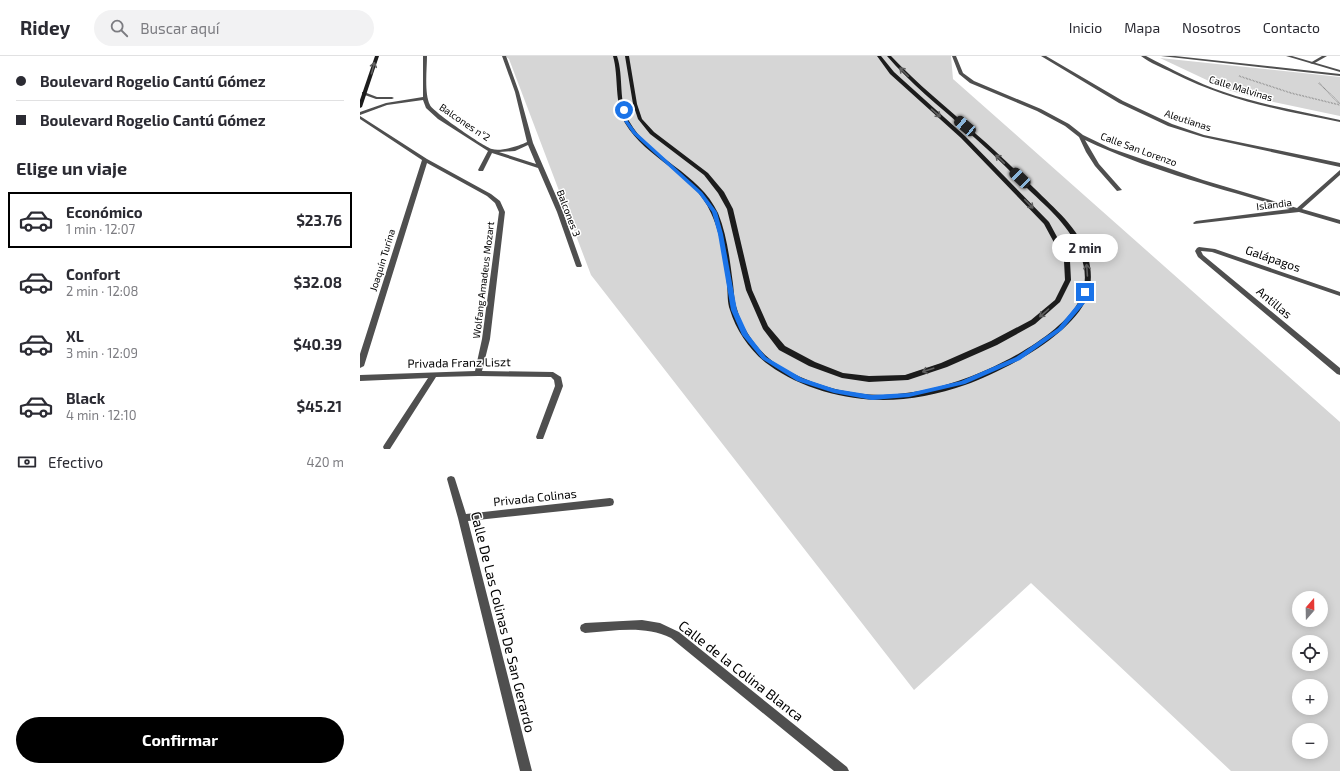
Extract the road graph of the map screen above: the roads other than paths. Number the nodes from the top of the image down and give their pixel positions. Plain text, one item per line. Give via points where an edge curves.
1 (377, 56) edge
2 (425, 56) edge
3 (504, 56) edge
4 (615, 56) edge
5 (628, 56) edge
6 (879, 56) edge
7 (889, 56) edge
8 (954, 56) edge
9 (1043, 56) edge
10 (1143, 56) edge
11 (1163, 56) edge
12 (1288, 56) edge
13 (1325, 56) edge
14 (1312, 63) junction
15 (1340, 71) edge
16 (1340, 75) edge
17 (425, 91) junction
18 (364, 93) junction
19 (425, 98) junction
20 (386, 102) junction
21 (360, 107) edge
22 (360, 116) edge
23 (1340, 121) edge
24 (1081, 136) junction
25 (530, 144) junction
26 (491, 151) junction
27 (425, 160) junction
28 (1340, 165) edge
29 (541, 167) junction
30 (481, 170) dead end
31 (1340, 172) edge
32 (1119, 190) dead end
33 (1298, 210) junction
34 (1196, 222) dead end
35 (1340, 222) edge
36 (1199, 249) joint
37 (579, 266) dead end
38 (1340, 294) edge
39 (360, 366) edge
40 (1340, 372) edge
41 (478, 373) junction
42 (433, 376) junction
43 (360, 378) edge
44 (540, 437) dead end
45 (387, 447) dead end
46 (451, 479) dead end
47 (610, 502) dead end
48 (463, 518) junction
49 (585, 628) dead end
50 (526, 771) edge
51 (843, 771) edge

18 -> 1 main road
2 - 17 street, Balcones n°2
3 - 25 street, Balcones 3 via 517,92
4 -> 7 main road via 626,121 635,133 701,193 714,212 734,310 745,335 764,358 800,380 834,391 872,398 909,395 962,383 1018,358 1060,329 1083,302 1088,283 1087,261 1076,237 1064,221 976,136 903,72
6 -> 5 main road via 892,73 963,136 1047,223 1067,261 1068,280 1058,301 1033,322 944,365 905,378 869,379 842,375 812,364 782,348 765,328 749,290 730,209 721,192 706,174 652,133 640,119 634,104
8 - 24 street, Calle San Lorenzo via 961,74 972,82 1039,110
9 - 28 street, Aleutianas via 1122,102 1170,125 1203,136
10 - 23 street, Calle Malvinas via 1207,88 1242,100
11 - 16 street
12 - 14 street
13 - 14 street
14 - 15 street
17 - 19 street, Balcones n°2
17 - 20 street
18 - 20 street
18 - 21 main road
19 - 20 street
19 - 26 street, Balcones n°2 via 428,107 440,118
20 - 22 street
22 - 27 street, Wolfang Amadeus Mozart
24 - 32 street via 1099,170
24 - 33 street, Calle San Lorenzo via 1149,164
25 - 26 street via 515,149
25 - 29 street, Balcones 3
26 - 29 street, Balcones n°2
26 - 30 street
27 - 39 street, Joaquín Turína
27 - 41 street, Wolfang Amadeus Mozart via 489,195 498,202 502,212 486,339
29 - 37 street, Balcones 3
31 - 33 street, Islandia
33 - 34 street, Islandia
33 - 35 street, Calle San Lorenzo
36 - 38 street, Galápagos via 1213,250
36 - 40 street, Antillas via 1200,256
41 - 42 street, Privada Franz Liszt
41 - 44 street, Privada Franz Liszt via 542,374 553,375 558,379 559,386
42 - 43 street, Privada Franz Liszt
42 - 45 street
46 - 48 street, Calle De Las Colinas De San Gerardo
47 - 48 street, Privada Colinas
48 - 50 street, Calle De Las Colinas De San Gerardo
49 - 51 street, Calle de la Colina Blanca via 642,625 660,628 675,635

